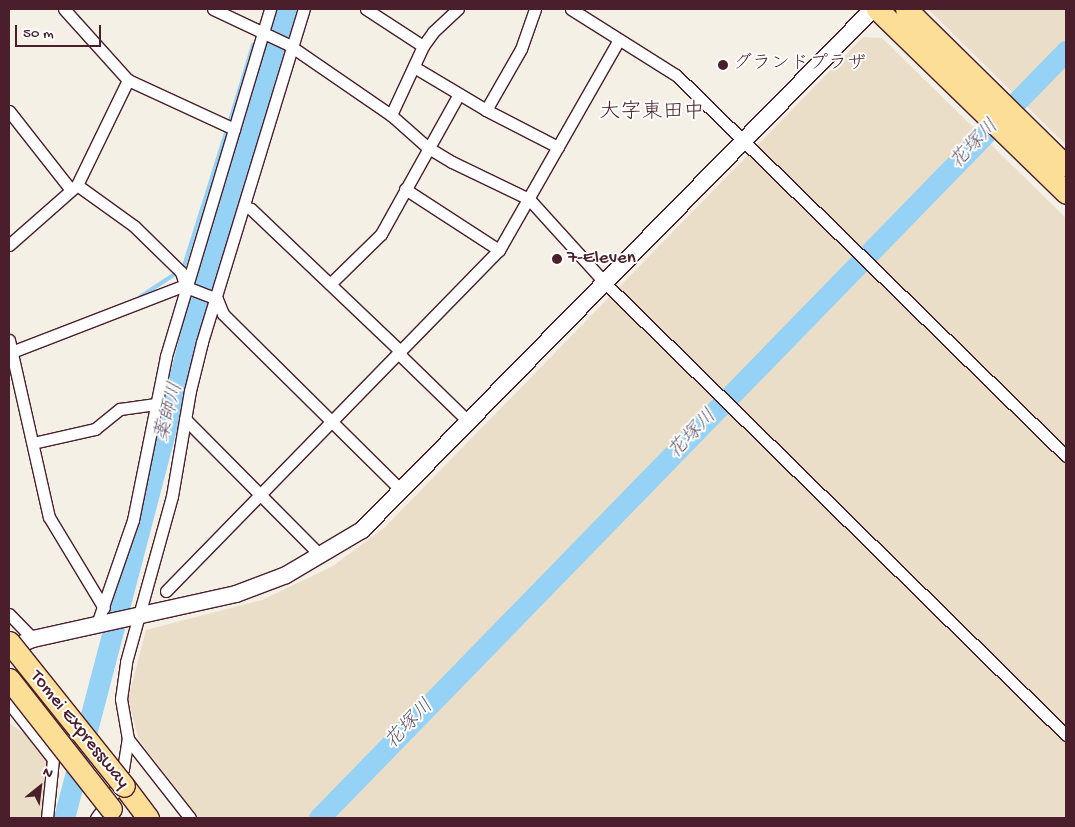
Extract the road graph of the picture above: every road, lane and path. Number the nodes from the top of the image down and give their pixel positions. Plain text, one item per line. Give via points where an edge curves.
1 (64, 9) edge
2 (213, 9) edge
3 (270, 9) edge
4 (304, 9) edge
5 (367, 9) edge
6 (458, 9) edge
7 (535, 9) edge
8 (571, 9) edge
9 (873, 9) edge
10 (877, 9) edge
11 (906, 9) edge
12 (263, 32) junction
13 (619, 40) junction
14 (423, 46) junction
15 (291, 47) junction
16 (414, 67) junction
17 (128, 80) junction
18 (459, 94) junction
19 (486, 110) junction
20 (9, 111) edge
21 (391, 115) junction
22 (234, 129) junction
23 (745, 141) junction
24 (427, 147) junction
25 (558, 147) junction
26 (1066, 166) edge
27 (74, 187) junction
28 (405, 189) junction
29 (1066, 193) edge
30 (529, 199) junction
31 (245, 207) junction
32 (9, 245) edge
33 (499, 250) junction
34 (330, 284) junction
35 (606, 284) junction
36 (188, 287) junction
37 (215, 297) junction
38 (9, 340) edge
39 (10, 353) edge
40 (400, 353) junction
41 (156, 404) junction
42 (185, 419) junction
43 (468, 422) junction
44 (332, 423) junction
45 (33, 443) junction
46 (1066, 456) edge
47 (401, 490) junction
48 (262, 494) junction
49 (321, 556) junction
50 (166, 591) dead end
51 (104, 608) junction
52 (9, 614) edge
53 (135, 617) junction
54 (97, 624) junction
55 (33, 639) junction
56 (9, 642) edge
57 (9, 649) edge
58 (9, 679) edge
59 (9, 703) edge
60 (1066, 735) edge
61 (128, 740) junction
62 (109, 815) edge
63 (47, 818) edge
64 (148, 818) edge
65 (190, 818) edge

1 - 17 street
2 - 12 street
3 - 12 street
4 - 15 street
5 - 14 street
6 - 14 street
7 - 19 street via 521,49
8 - 13 street
9 - 23 street
10 - 29 highway
11 - 26 highway
12 - 15 street
12 - 22 street
13 - 23 street via 676,75
13 - 25 street
14 - 16 street
15 - 21 street
15 - 31 street
16 - 18 street
16 - 21 street
17 - 22 street
17 - 27 street
18 - 19 street
18 - 24 street
19 - 25 street
20 - 27 street
21 - 24 street
22 - 36 street
23 - 35 street
23 - 46 street
24 - 28 street
24 - 30 street
25 - 30 street
27 - 32 street
27 - 36 street via 134,226 181,272
28 - 33 street
28 - 34 street via 381,234
30 - 33 street
30 - 35 street
31 - 34 street via 251,209
31 - 37 street
33 - 40 street
34 - 40 street
35 - 43 street
35 - 60 street
36 - 37 street
36 - 39 street
36 - 41 street
37 - 42 street
37 - 44 street via 223,314
38 - 39 street
39 - 45 street
40 - 43 street
40 - 44 street
41 - 45 street via 120,409 95,429
41 - 51 street via 135,511
42 - 48 street
42 - 53 street via 172,496
43 - 47 street
44 - 47 street
44 - 48 street
45 - 51 street via 49,517
47 - 49 street via 362,530
48 - 49 street
48 - 50 street
49 - 53 street via 286,575 236,594
51 - 54 street
52 - 55 street
53 - 54 street
53 - 61 street via 120,699
54 - 55 street
55 - 57 street
56 - 64 highway, Tomei Expressway, bridge
58 - 62 highway, Tomei Expressway, bridge
59 - 63 street via 53,759
61 - 62 street
61 - 65 street

